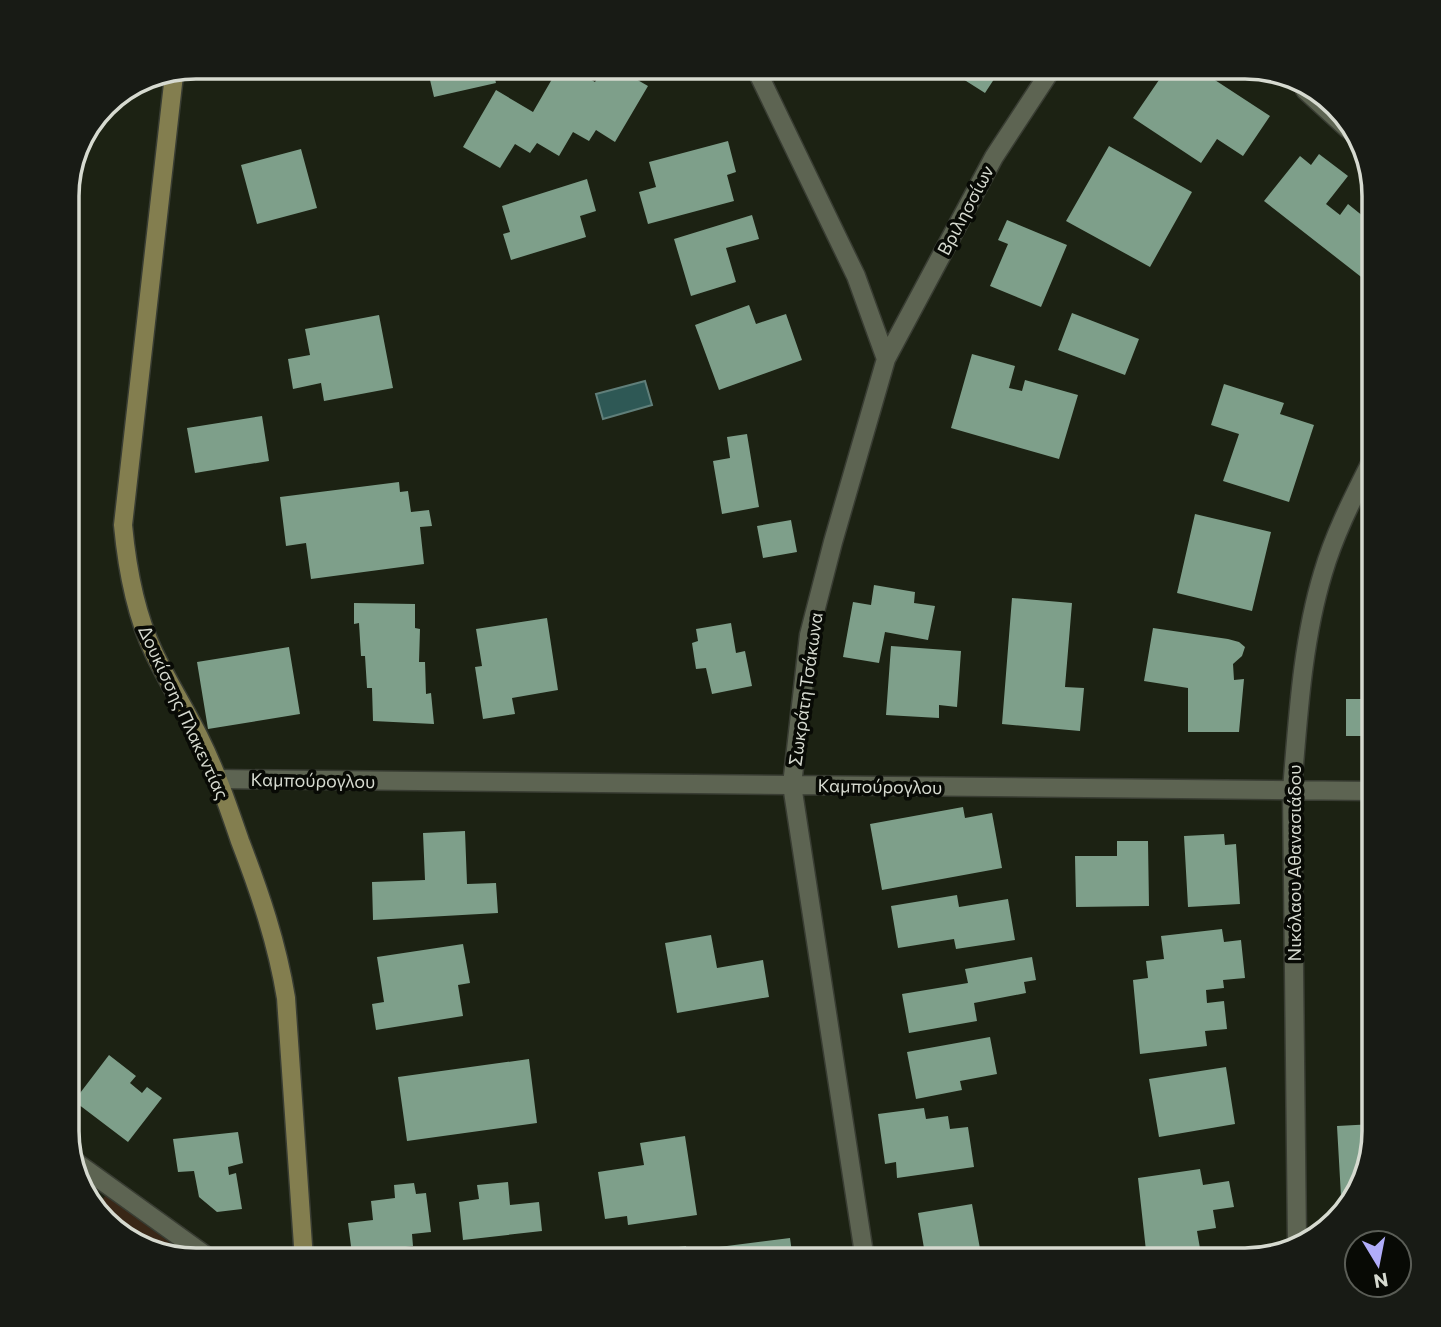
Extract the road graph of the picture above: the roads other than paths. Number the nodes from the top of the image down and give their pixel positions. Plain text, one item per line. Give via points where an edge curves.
1 (761, 79) edge
2 (1045, 79) edge
3 (173, 81) edge
4 (886, 359) junction
5 (1362, 480) edge
6 (218, 779) junction
7 (792, 785) junction
8 (1292, 790) junction
9 (1362, 791) edge
10 (86, 1169) edge
11 (1297, 1236) edge
12 (194, 1248) edge
13 (303, 1248) edge
14 (862, 1248) edge

1 - 4 street via 856,276
2 - 4 street, Βριλησσίων via 994,157
3 - 6 main road, Δουκίσσης Πλακεντίας via 123,525 132,586 153,652
4 - 7 street, Σωκράτη Τσάκωνα via 808,635
5 - 8 street, Νικόλαου Αθανασιάδου via 1323,573 1298,717
6 - 7 street, Καμπούρογλου
6 - 13 main road, Δουκίσσης Πλακεντίας via 280,959
7 - 8 street, Καμπούρογλου
7 - 14 street, Σωκράτη Τσάκωνα
8 - 9 street, Καμπούρογλου
8 - 11 street, Νικόλαου Αθανασιάδου
10 - 12 street

